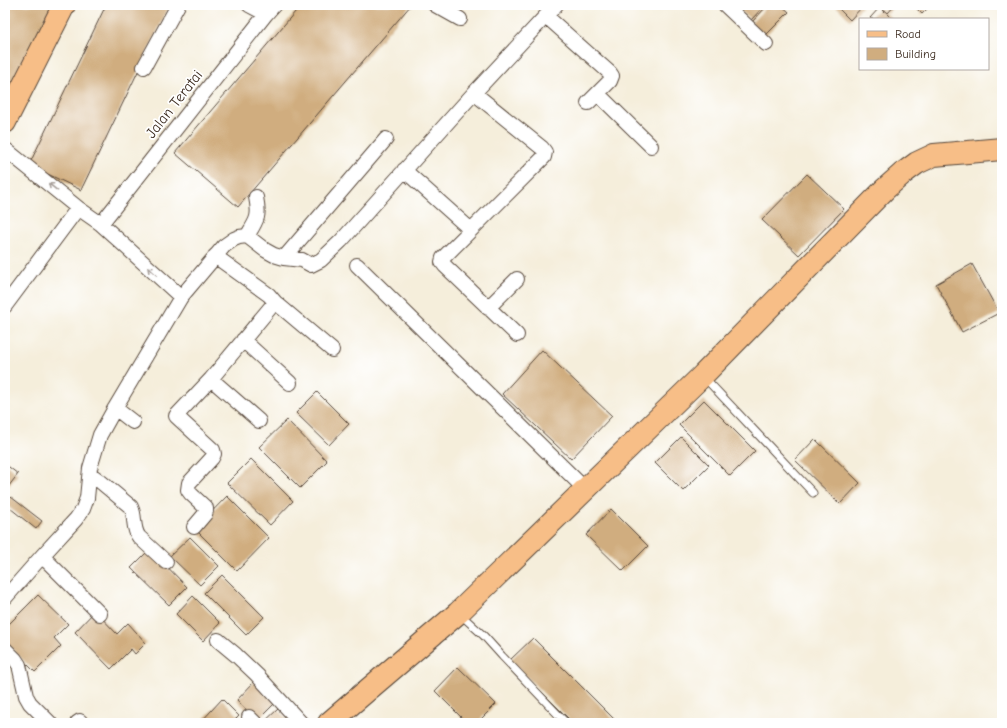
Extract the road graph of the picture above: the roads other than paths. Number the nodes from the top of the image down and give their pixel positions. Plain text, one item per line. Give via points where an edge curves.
1 (64, 5) edge
2 (178, 5) edge
3 (249, 5) edge
4 (435, 5) edge
5 (556, 5) edge
6 (725, 5) edge
7 (270, 10) edge
8 (546, 16) junction
9 (460, 20) dead end
10 (766, 44) dead end
11 (144, 67) dead end
12 (474, 93) junction
13 (5, 122) edge
14 (386, 139) dead end
15 (651, 146) dead end
16 (5, 149) edge
17 (1002, 149) edge
18 (404, 170) junction
19 (256, 197) dead end
20 (78, 208) junction
21 (101, 224) junction
22 (471, 230) junction
23 (247, 236) junction
24 (214, 256) junction
25 (284, 258) junction
26 (357, 265) dead end
27 (517, 279) dead end
28 (181, 296) junction
29 (275, 302) junction
30 (5, 306) edge
31 (488, 308) junction
32 (517, 336) dead end
33 (243, 340) junction
34 (332, 350) dead end
35 (702, 376) junction
36 (211, 379) junction
37 (290, 383) dead end
38 (115, 408) junction
39 (133, 422) dead end
40 (259, 422) dead end
41 (90, 474) junction
42 (585, 489) junction
43 (813, 493) dead end
44 (194, 527) dead end
45 (42, 556) junction
46 (166, 562) dead end
47 (5, 598) edge
48 (458, 613) junction
49 (100, 614) dead end
50 (218, 640) dead end
51 (5, 649) edge
52 (50, 723) edge
53 (301, 723) edge
54 (329, 723) edge
55 (566, 723) edge

1 - 13 main road
2 - 11 street
3 - 7 street
4 - 9 street
5 - 8 street
6 - 10 street
7 - 21 street, Jalan Teratai
8 - 12 street
8 - 15 street via 610,72 610,81 593,99
12 - 18 street
12 - 22 street via 545,152 544,158
14 - 25 street
20 -> 16 street
17 - 35 main road via 934,156 917,163 902,174
18 - 22 street
18 - 25 street via 321,260 311,265 302,260
19 - 23 street via 257,220
20 - 21 street
20 - 30 street
28 -> 21 street
22 - 31 street via 442,262
23 - 24 street via 234,239
23 - 25 street via 265,250
24 - 28 street
24 - 29 street
26 - 42 street
27 - 31 street
28 - 38 street
29 - 33 street
29 - 34 street
31 - 32 street
33 - 36 street
33 - 37 street
35 - 42 main road
35 - 43 lane
36 - 40 street
36 - 44 street via 176,416 213,450 214,454 189,483 188,490 206,508 205,514
38 - 39 street
38 - 41 street via 100,435
41 - 45 street via 83,509
41 - 46 street via 131,507 136,533
42 - 48 main road
45 - 47 street
45 - 49 street
48 - 54 main road
48 - 55 lane via 484,636
50 - 53 street via 257,675
51 - 52 street via 19,665 30,703

